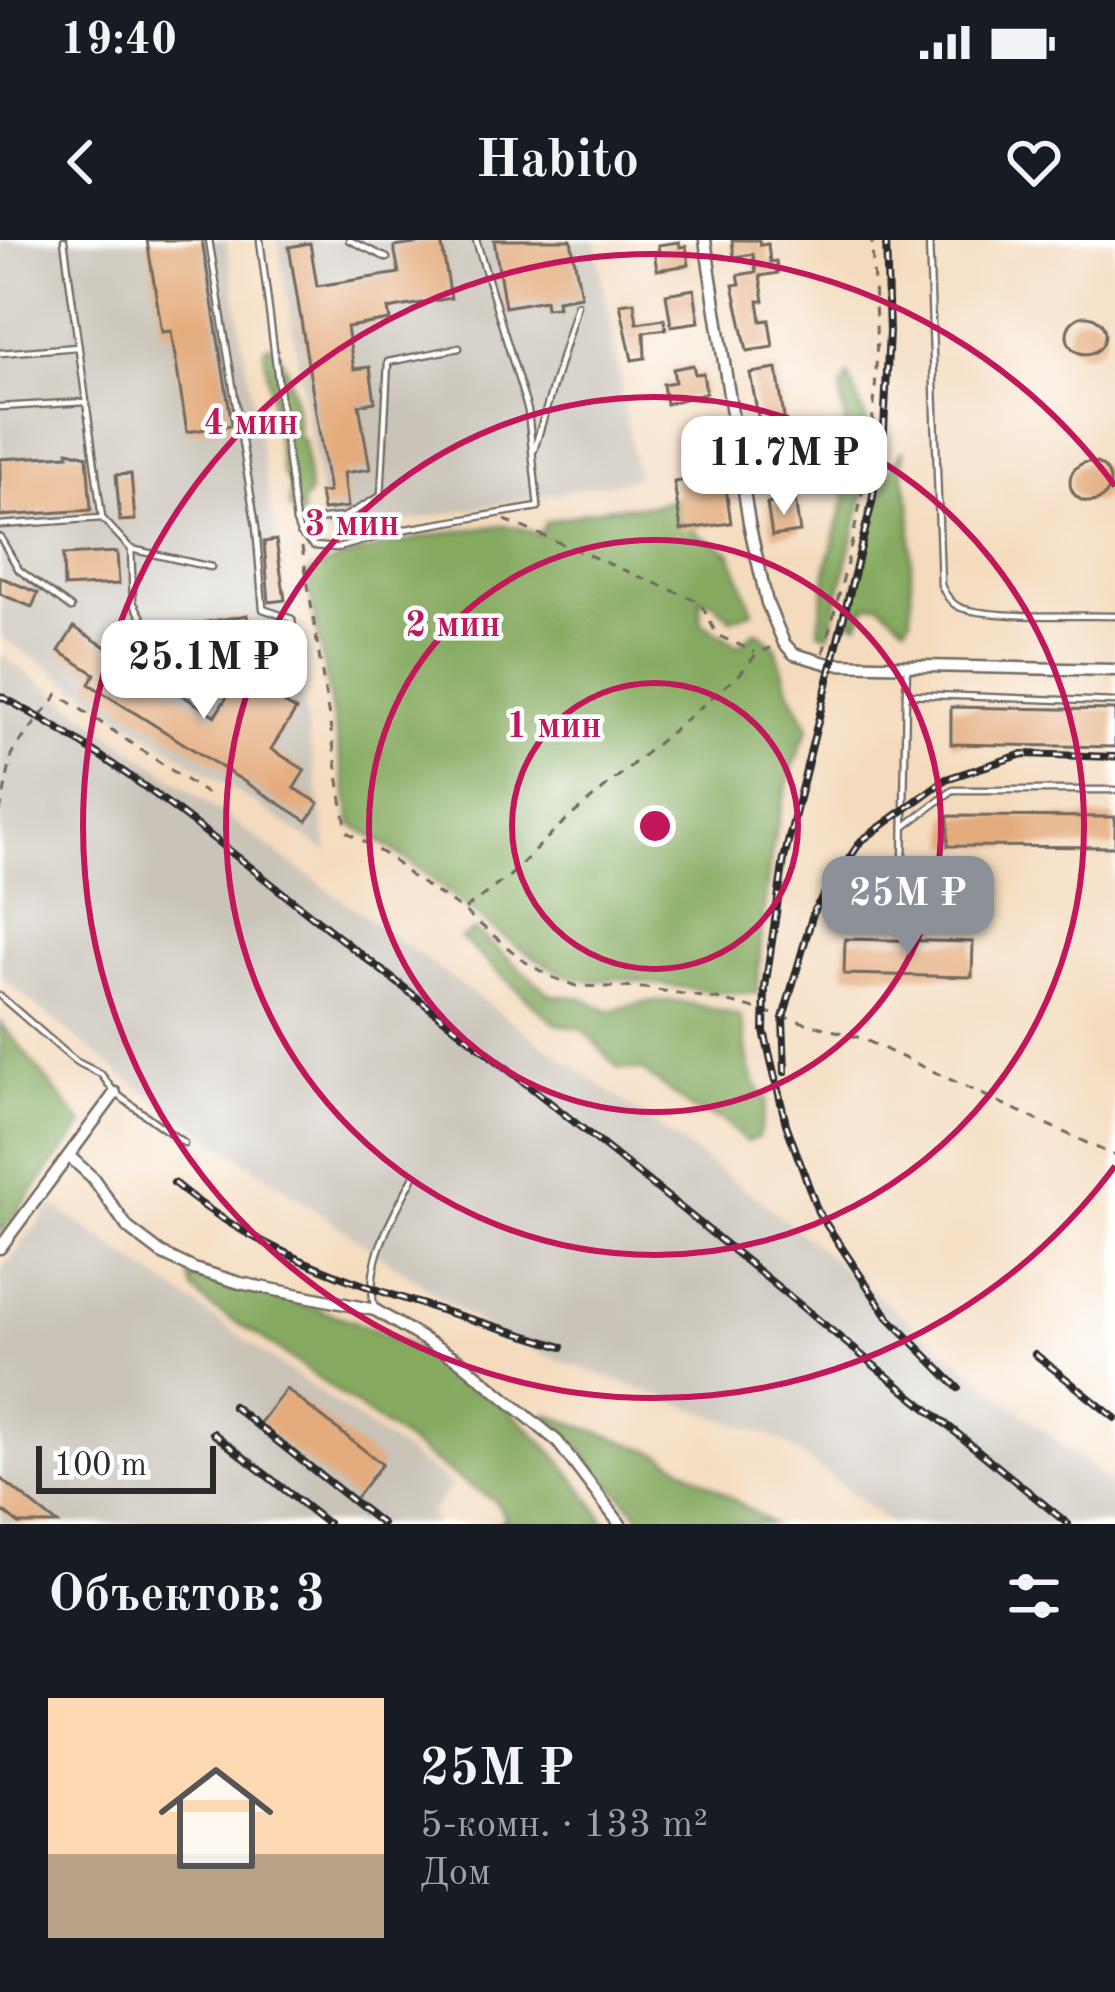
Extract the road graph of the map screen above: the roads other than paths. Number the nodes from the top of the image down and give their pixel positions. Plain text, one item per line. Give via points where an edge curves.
1 (64, 240) edge
2 (209, 240) edge
3 (260, 240) edge
4 (349, 240) edge
5 (476, 240) edge
6 (705, 240) edge
7 (929, 240) edge
8 (387, 258) dead end
9 (577, 305) dead end
10 (78, 347) junction
11 (459, 348) dead end
12 (0, 353) edge
13 (85, 402) junction
14 (0, 407) edge
15 (532, 455) junction
16 (102, 518) junction
17 (296, 522) junction
18 (0, 525) edge
19 (0, 537) edge
20 (131, 549) junction
21 (211, 567) dead end
22 (71, 608) dead end
23 (1115, 616) edge
24 (907, 665) junction
25 (1115, 670) edge
26 (906, 694) junction
27 (1115, 702) edge
28 (1115, 790) edge
29 (904, 827) junction
30 (902, 926) dead end
31 (0, 996) edge
32 (116, 1093) junction
33 (184, 1143) dead end
34 (70, 1157) junction
35 (414, 1176) dead end
36 (0, 1248) edge
37 (375, 1310) junction
38 (620, 1524) edge

1 - 10 lane
2 - 20 lane via 263,609 292,619 299,681 257,670 196,673 159,647 133,602
3 - 17 lane
4 - 8 lane
5 - 15 lane via 528,411
6 - 24 street via 749,523 784,643 825,663
7 - 23 lane via 941,585 960,608
9 - 15 lane
10 - 12 lane
10 - 13 lane
11 - 17 lane via 388,362 381,496 344,517
13 - 14 lane
13 - 16 lane
15 - 17 lane via 538,507 338,548 314,546
16 - 18 lane
16 - 20 lane
19 - 22 lane via 19,570
20 - 21 lane
24 - 25 street
24 - 26 lane
26 - 27 lane
26 - 29 lane
28 - 29 lane via 953,790
29 - 30 lane
31 - 32 lane
32 - 33 lane
32 - 34 street
34 - 36 street
34 - 37 street via 128,1228 161,1253 240,1283
35 - 37 lane via 369,1285
37 - 38 street via 460,1360 557,1442

